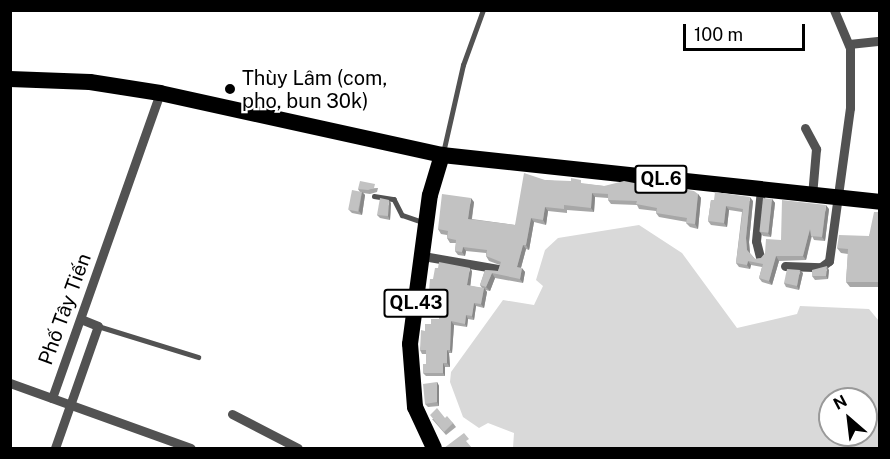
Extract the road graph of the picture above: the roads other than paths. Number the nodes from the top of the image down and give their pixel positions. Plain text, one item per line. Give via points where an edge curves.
1 (483, 10) edge
2 (834, 10) edge
3 (879, 41) edge
4 (849, 44) junction
5 (11, 82) edge
6 (160, 93) junction
7 (805, 128) dead end
8 (442, 155) junction
9 (761, 189) junction
10 (374, 196) dead end
11 (812, 196) junction
12 (838, 199) junction
13 (879, 202) edge
14 (427, 223) junction
15 (423, 255) junction
16 (760, 257) edge
17 (785, 266) dead end
18 (498, 269) edge
19 (81, 319) junction
20 (98, 326) junction
21 (198, 357) dead end
22 (10, 383) edge
23 (52, 398) junction
24 (72, 405) junction
25 (232, 414) dead end
26 (55, 448) edge
27 (191, 448) edge
28 (298, 448) edge
29 (434, 448) edge

1 - 8 lane via 463,65
2 - 4 street
3 - 4 street
4 - 12 street via 849,128
5 - 6 highway, QL.6 via 90,82
6 - 8 highway, QL.6
6 - 19 street, Phố Tây Tiến
7 - 11 street via 816,149
8 - 9 highway, QL.6
8 - 14 highway, QL.43
9 - 11 highway, QL.6
9 - 16 street via 756,241
10 - 14 lane via 394,199 402,215
11 - 12 highway, QL.6
12 - 13 highway, QL.6
12 - 17 street via 826,266
14 - 15 highway, QL.43
15 - 18 street
15 - 29 highway, QL.43 via 410,344 411,376 415,407
19 - 20 street
19 - 23 street, Phố Tây Tiến
20 - 21 lane
20 - 24 street
22 - 23 street
23 - 24 street
24 - 26 street
24 - 27 street
25 - 28 street

